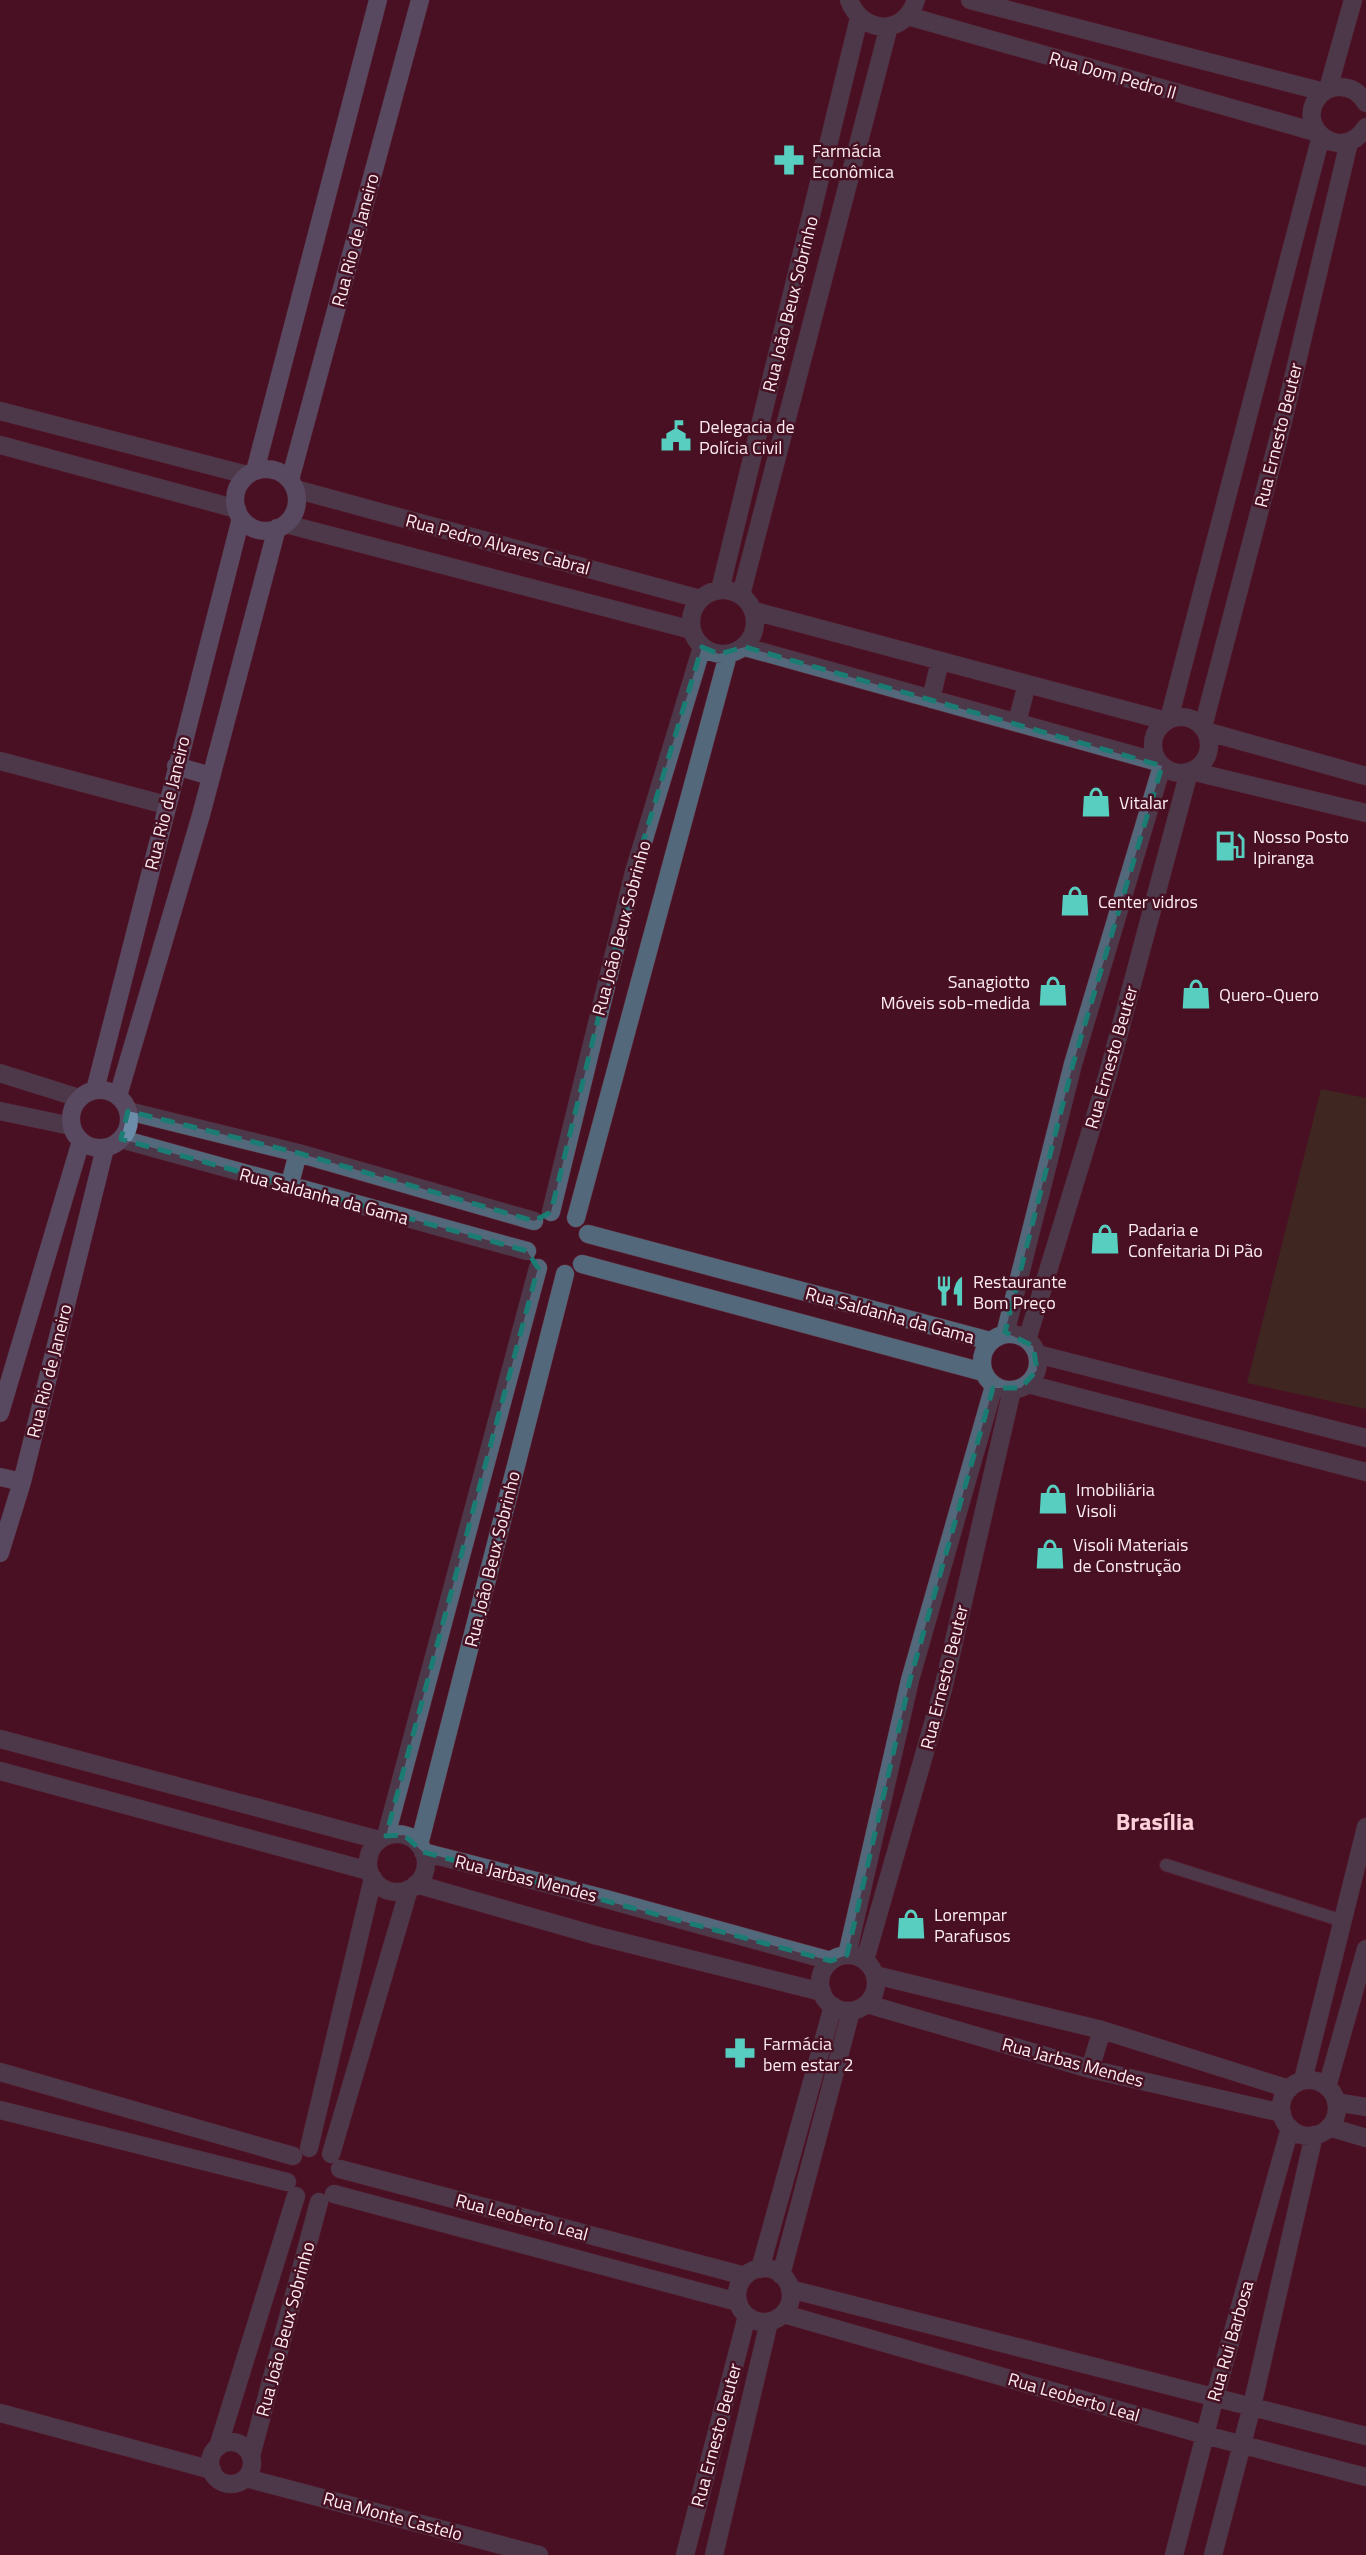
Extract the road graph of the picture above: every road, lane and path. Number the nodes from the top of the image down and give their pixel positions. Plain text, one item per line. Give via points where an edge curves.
1 (379, 0) edge
2 (420, 0) edge
3 (849, 0) edge
4 (970, 0) edge
5 (1353, 0) edge
6 (912, 8) edge
7 (859, 18) junction
8 (889, 26) junction
9 (1326, 90) junction
10 (1365, 97) edge
11 (1320, 135) junction
12 (1359, 138) edge
13 (0, 411) edge
14 (0, 445) edge
15 (251, 473) junction
16 (292, 485) junction
17 (239, 513) junction
18 (281, 526) junction
19 (720, 590) junction
20 (741, 595) junction
21 (701, 599) junction
22 (754, 611) junction
23 (692, 630) junction
24 (702, 647) junction
25 (745, 647) junction
26 (728, 654) junction
27 (940, 661) junction
28 (1027, 684) junction
29 (931, 699) junction
30 (1167, 720) junction
31 (1017, 722) junction
32 (1204, 729) junction
33 (0, 761) edge
34 (1160, 764) junction
35 (176, 766) junction
36 (1190, 771) junction
37 (211, 776) junction
38 (1366, 776) edge
39 (166, 805) junction
40 (1366, 813) edge
41 (0, 1073) edge
42 (87, 1094) junction
43 (123, 1104) junction
44 (0, 1111) edge
45 (76, 1134) junction
46 (113, 1144) junction
47 (298, 1153) junction
48 (289, 1187) junction
49 (551, 1212) junction
50 (576, 1218) junction
51 (534, 1222) junction
52 (587, 1234) junction
53 (527, 1251) junction
54 (582, 1264) junction
55 (537, 1268) junction
56 (565, 1274) junction
57 (998, 1338) junction
58 (1032, 1347) junction
59 (1004, 1383) junction
60 (0, 1413) edge
61 (1366, 1438) edge
62 (1366, 1472) edge
63 (0, 1477) edge
64 (22, 1482) junction
65 (0, 1553) edge
66 (0, 1739) edge
67 (0, 1771) edge
68 (1366, 1827) edge
69 (382, 1838) junction
70 (421, 1849) junction
71 (1166, 1865) dead end
72 (371, 1875) junction
73 (412, 1886) junction
74 (1343, 1922) junction
75 (1366, 1949) edge
76 (839, 1958) junction
77 (870, 1967) junction
78 (827, 1999) junction
79 (859, 2008) junction
80 (1102, 2030) junction
81 (1090, 2069) junction
82 (0, 2072) edge
83 (1296, 2084) junction
84 (1332, 2094) junction
85 (1366, 2107) edge
86 (0, 2110) edge
87 (1286, 2120) junction
88 (1322, 2131) junction
89 (1366, 2138) edge
90 (301, 2152) junction
91 (336, 2161) junction
92 (291, 2189) junction
93 (326, 2198) junction
94 (753, 2272) junction
95 (786, 2282) junction
96 (742, 2309) junction
97 (776, 2318) junction
98 (1215, 2396) junction
99 (1252, 2406) junction
100 (0, 2413) edge
101 (1205, 2435) junction
102 (1366, 2436) edge
103 (1242, 2445) junction
104 (218, 2447) junction
105 (251, 2456) junction
106 (212, 2470) junction
107 (1366, 2477) edge
108 (246, 2478) junction
109 (539, 2555) edge
110 (685, 2555) edge
111 (714, 2555) edge
112 (1174, 2555) edge
113 (1213, 2555) edge

1 - 15 main road
2 - 16 main road, Rua Rio de Janeiro
3 - 7 street
4 - 9 street, Rua Dom Pedro II
5 - 9 street
6 - 8 street
6 - 11 street, Rua Dom Pedro II
7 - 8 street
7 - 19 street, Rua João Beux Sobrinho
8 - 20 street, Rua João Beux Sobrinho
9 - 10 street, Rua Dom Pedro II via 1351,89
9 - 11 street, Rua Ernesto Beuter via 1313,107
11 - 12 street, Rua Dom Pedro II via 1335,143
11 - 30 street, Rua Ernesto Beuter
12 - 32 street, Rua Ernesto Beuter
13 - 15 street
14 - 17 street
15 - 16 main road via 274,470
15 - 17 main road via 237,490
16 - 18 main road via 296,508
16 - 21 street, Rua Pedro Alvares Cabral
17 - 18 main road via 257,529
17 - 35 main road, Rua Rio de Janeiro
18 - 23 street, Rua Pedro Alvares Cabral
18 - 37 main road, Rua Rio de Janeiro
19 - 20 street
19 - 21 street
20 - 22 street
21 - 23 street via 694,608
22 - 25 street via 755,631
22 - 27 street
23 - 24 street
24 - 26 street
24 - 49 street, Rua João Beux Sobrinho via 634,872
25 - 26 street
25 - 29 street
26 - 50 street, Rua João Beux Sobrinho
27 - 28 street
27 - 29 street
28 - 30 street
28 - 31 street
29 - 31 street
30 - 32 street via 1180,716
30 - 34 street via 1153,739 1153,753
31 - 34 street
32 - 36 street via 1208,755
32 - 38 street
33 - 39 street
34 - 36 street via 1179,773
34 - 57 street, Rua Ernesto Beuter
35 - 37 main road
35 - 39 main road, Rua Rio de Janeiro
36 - 40 street
36 - 58 street, Rua Ernesto Beuter
37 - 43 main road, Rua Rio de Janeiro
39 - 42 main road, Rua Rio de Janeiro
41 - 42 street
42 - 43 main road via 103,1090
42 - 45 main road via 71,1116
43 - 46 main road via 127,1131
43 - 47 street, Rua Saldanha da Gama
44 - 45 street
45 - 46 main road via 96,1148
45 - 60 main road, Rua Rio de Janeiro
46 - 48 street, Rua Saldanha da Gama
46 - 64 main road, Rua Rio de Janeiro
47 - 48 street
47 - 51 street, Rua Saldanha da Gama
48 - 53 street, Rua Saldanha da Gama
49 - 50 street
49 - 51 street
50 - 52 street
51 - 53 street
52 - 54 street
52 - 57 street, Rua Saldanha da Gama
53 - 55 street
54 - 56 street
54 - 59 street, Rua Saldanha da Gama
55 - 56 street
55 - 69 street, Rua João Beux Sobrinho
56 - 70 street, Rua João Beux Sobrinho
57 - 58 street via 1013,1334
57 - 59 street via 982,1356
58 - 59 street via 1037,1370
58 - 61 street
59 - 62 street, Rua Saldanha da Gama
59 - 76 street, Rua Ernesto Beuter via 910,1680
59 - 77 street, Rua Ernesto Beuter via 943,1689
63 - 64 main road
64 - 65 main road, Rua Rio de Janeiro
66 - 69 street
67 - 72 street
68 - 74 street
69 - 70 street via 404,1835
69 - 72 street via 369,1854
70 - 73 street via 425,1869
70 - 76 street, Rua Jarbas Mendes
71 - 74 lane
72 - 73 street via 385,1889
72 - 90 street
73 - 78 street, Rua Jarbas Mendes
73 - 91 street
74 - 83 street
75 - 84 street
76 - 77 street
76 - 78 street via 822,1975
77 - 79 street via 876,1991
77 - 80 street, Rua Jarbas Mendes
78 - 79 street
78 - 94 street
79 - 81 street, Rua Jarbas Mendes
79 - 95 street
80 - 81 street
80 - 83 street, Rua Jarbas Mendes
81 - 87 street, Rua Jarbas Mendes
82 - 90 street
83 - 84 street via 1312,2080
83 - 87 street via 1284,2096
84 - 85 street
84 - 88 street via 1335,2119
86 - 92 street
87 - 88 street via 1297,2133
87 - 98 street, Rua Rui Barbosa
88 - 89 street
88 - 99 street, Rua Rui Barbosa
90 - 91 street via 324,2150
90 - 92 street via 286,2172
91 - 93 street via 339,2187
91 - 94 street, Rua Leoberto Leal
92 - 93 street via 310,2203
92 - 104 street, Rua João Beux Sobrinho
93 - 96 street, Rua Leoberto Leal
93 - 105 street, Rua João Beux Sobrinho
94 - 95 street via 767,2268
94 - 96 street via 740,2284
95 - 97 street via 789,2306
95 - 98 street, Rua Leoberto Leal
96 - 97 street via 754,2320
96 - 110 street, Rua Ernesto Beuter
97 - 101 street, Rua Leoberto Leal
97 - 111 street, Rua Ernesto Beuter
98 - 99 street, Rua Leoberto Leal
98 - 101 street, Rua Rui Barbosa
99 - 102 street, Rua Leoberto Leal
99 - 103 street, Rua Rui Barbosa
100 - 106 street
101 - 103 street, Rua Leoberto Leal
101 - 112 street, Rua Rui Barbosa
103 - 107 street, Rua Leoberto Leal
103 - 113 street, Rua Rui Barbosa
104 - 105 street via 237,2443
104 - 106 street via 211,2458
105 - 108 street
106 - 108 street via 227,2483
108 - 109 street, Rua Monte Castelo

